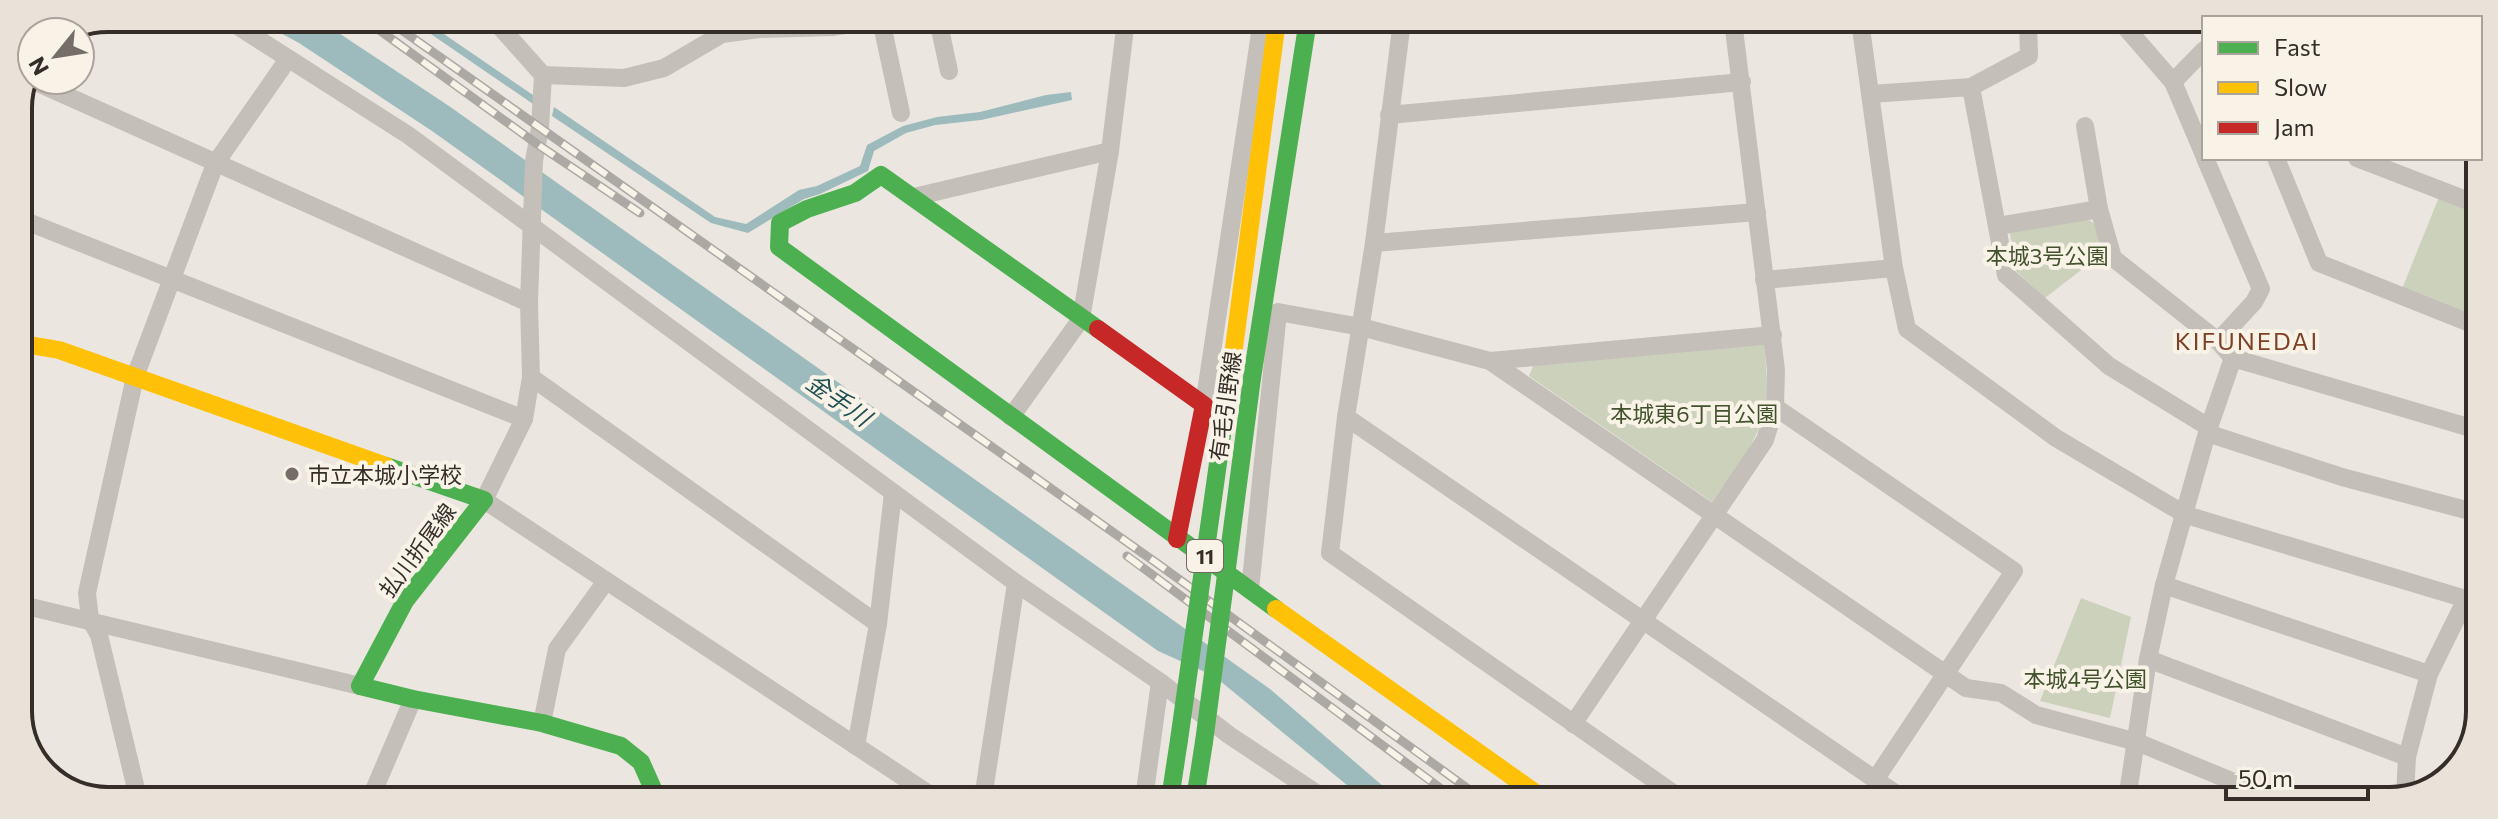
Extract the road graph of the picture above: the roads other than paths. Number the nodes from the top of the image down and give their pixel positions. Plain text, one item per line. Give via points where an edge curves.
1 (247, 32) edge
2 (505, 32) edge
3 (719, 32) edge
4 (730, 32) edge
5 (881, 32) edge
6 (941, 32) edge
7 (1125, 32) edge
8 (1260, 32) edge
9 (1275, 32) edge
10 (1306, 32) edge
11 (1400, 32) edge
12 (1735, 32) edge
13 (1862, 32) edge
14 (2028, 32) edge
15 (2130, 32) edge
16 (722, 34) junction
17 (2202, 52) edge
18 (288, 59) junction
19 (949, 71) dead end
20 (543, 75) junction
21 (1742, 82) junction
22 (2173, 82) junction
23 (1971, 87) junction
24 (1871, 94) junction
25 (66, 96) edge
26 (901, 113) dead end
27 (1389, 115) junction
28 (2085, 126) dead end
29 (2202, 150) edge
30 (1110, 151) junction
31 (2206, 160) edge
32 (2277, 160) edge
33 (2362, 160) edge
34 (215, 164) junction
35 (914, 197) junction
36 (2466, 200) edge
37 (2099, 209) junction
38 (1757, 212) junction
39 (32, 223) edge
40 (1998, 226) junction
41 (532, 227) junction
42 (1374, 243) junction
43 (1894, 268) junction
44 (174, 279) junction
45 (1764, 280) junction
46 (529, 303) junction
47 (1271, 311) junction
48 (1081, 319) junction
49 (2466, 320) edge
50 (1361, 327) junction
51 (1773, 335) junction
52 (2218, 341) junction
53 (32, 345) edge
54 (2233, 358) junction
55 (1490, 361) junction
56 (135, 377) junction
57 (531, 377) junction
58 (1204, 405) junction
59 (1775, 407) junction
60 (1011, 417) junction
61 (1346, 417) junction
62 (524, 419) junction
63 (2466, 426) edge
64 (2208, 430) junction
65 (893, 493) junction
66 (484, 500) junction
67 (2466, 510) edge
68 (2186, 515) junction
69 (1713, 516) junction
70 (1177, 539) junction
71 (606, 581) junction
72 (1016, 583) junction
73 (2164, 585) junction
74 (1250, 590) junction
75 (32, 607) edge
76 (90, 619) junction
77 (1643, 621) junction
78 (878, 624) junction
79 (2148, 659) junction
80 (2429, 674) junction
81 (1946, 676) junction
82 (1160, 682) junction
83 (360, 686) junction
84 (413, 699) junction
85 (542, 723) junction
86 (1573, 724) junction
87 (2137, 742) junction
88 (856, 746) junction
89 (2407, 757) junction
90 (1875, 780) junction
91 (2406, 786) edge
92 (136, 787) edge
93 (375, 787) edge
94 (652, 787) edge
95 (918, 787) edge
96 (985, 787) edge
97 (1146, 787) edge
98 (1172, 787) edge
99 (1197, 787) edge
100 (1307, 787) edge
101 (1527, 787) edge
102 (1664, 787) edge
103 (1886, 787) edge
104 (2129, 787) edge
105 (2246, 787) edge

1 - 18 street
2 - 20 street
3 - 16 street
4 - 16 street
5 - 26 street
6 - 19 street
7 - 30 street
8 - 58 street
9 - 98 main road, 有毛引野線 / 11, bridge
10 - 47 main road, 有毛引野線 / 11
11 - 27 street
12 - 21 street
13 - 24 street
14 - 23 street via 2029,56
15 - 22 street
16 - 20 street via 664,68 624,78
17 - 22 street
18 - 34 street
18 - 41 street via 408,135
20 - 41 street
21 - 27 street
21 - 38 street
22 - 29 street
23 - 24 street
23 - 40 street
24 - 43 street
25 - 34 street
27 - 42 street
28 - 37 street
30 - 35 street
30 - 48 street
31 - 52 street via 2261,289
32 - 49 street via 2319,263
33 - 36 street
34 - 44 street
34 - 46 street
35 - 48 main road
35 - 60 main road via 881,175 855,193 780,223 779,247
37 - 40 street
37 - 52 street via 2113,258
38 - 42 street
38 - 45 street
39 - 44 street
40 - 64 street via 2006,275 2109,366
41 - 46 street
41 - 65 street
42 - 50 street
43 - 45 street
43 - 68 street via 1907,329 2056,438
44 - 56 street
44 - 62 street
45 - 51 street
46 - 57 street
47 - 50 street
47 - 74 street
47 - 99 main road, 有毛引野線 / 11, bridge via 1252,378
48 - 58 main road
48 - 60 street
50 - 55 street
50 - 61 street
51 - 55 street
51 - 59 street
52 - 54 street
53 - 56 main road, 払川折尾線
54 - 63 street
54 - 64 street
55 - 69 street
56 - 66 main road, 払川折尾線
56 - 76 street via 87,593
57 - 62 street
57 - 78 street
58 - 70 main road
59 - 69 street via 1765,440
59 - 81 street via 2014,571
60 - 70 main road
61 - 77 street
61 - 86 street via 1330,553
62 - 66 street
64 - 67 street via 2342,477
64 - 68 street
65 - 72 street
65 - 78 street
66 - 71 street
66 - 83 main road, 払川折尾線 via 405,601
68 - 73 street
68 - 80 street via 2466,599
69 - 77 street
69 - 81 street
70 - 74 main road
71 - 85 street via 557,649
71 - 88 street
72 - 82 street
72 - 96 street
73 - 79 street
73 - 80 street
74 - 101 main road
75 - 76 street
76 - 83 street
76 - 92 street via 99,635
77 - 86 street
77 - 90 street
78 - 88 street
79 - 87 street
79 - 89 street
80 - 89 street
81 - 87 street via 1966,688 2001,693 2036,715
81 - 90 street
82 - 97 street
82 - 100 street
83 - 84 main road
84 - 85 main road
84 - 93 street
85 - 94 main road via 621,746 641,762
86 - 102 street
87 - 104 street
87 - 105 street
88 - 95 street
89 - 91 street
90 - 103 street

